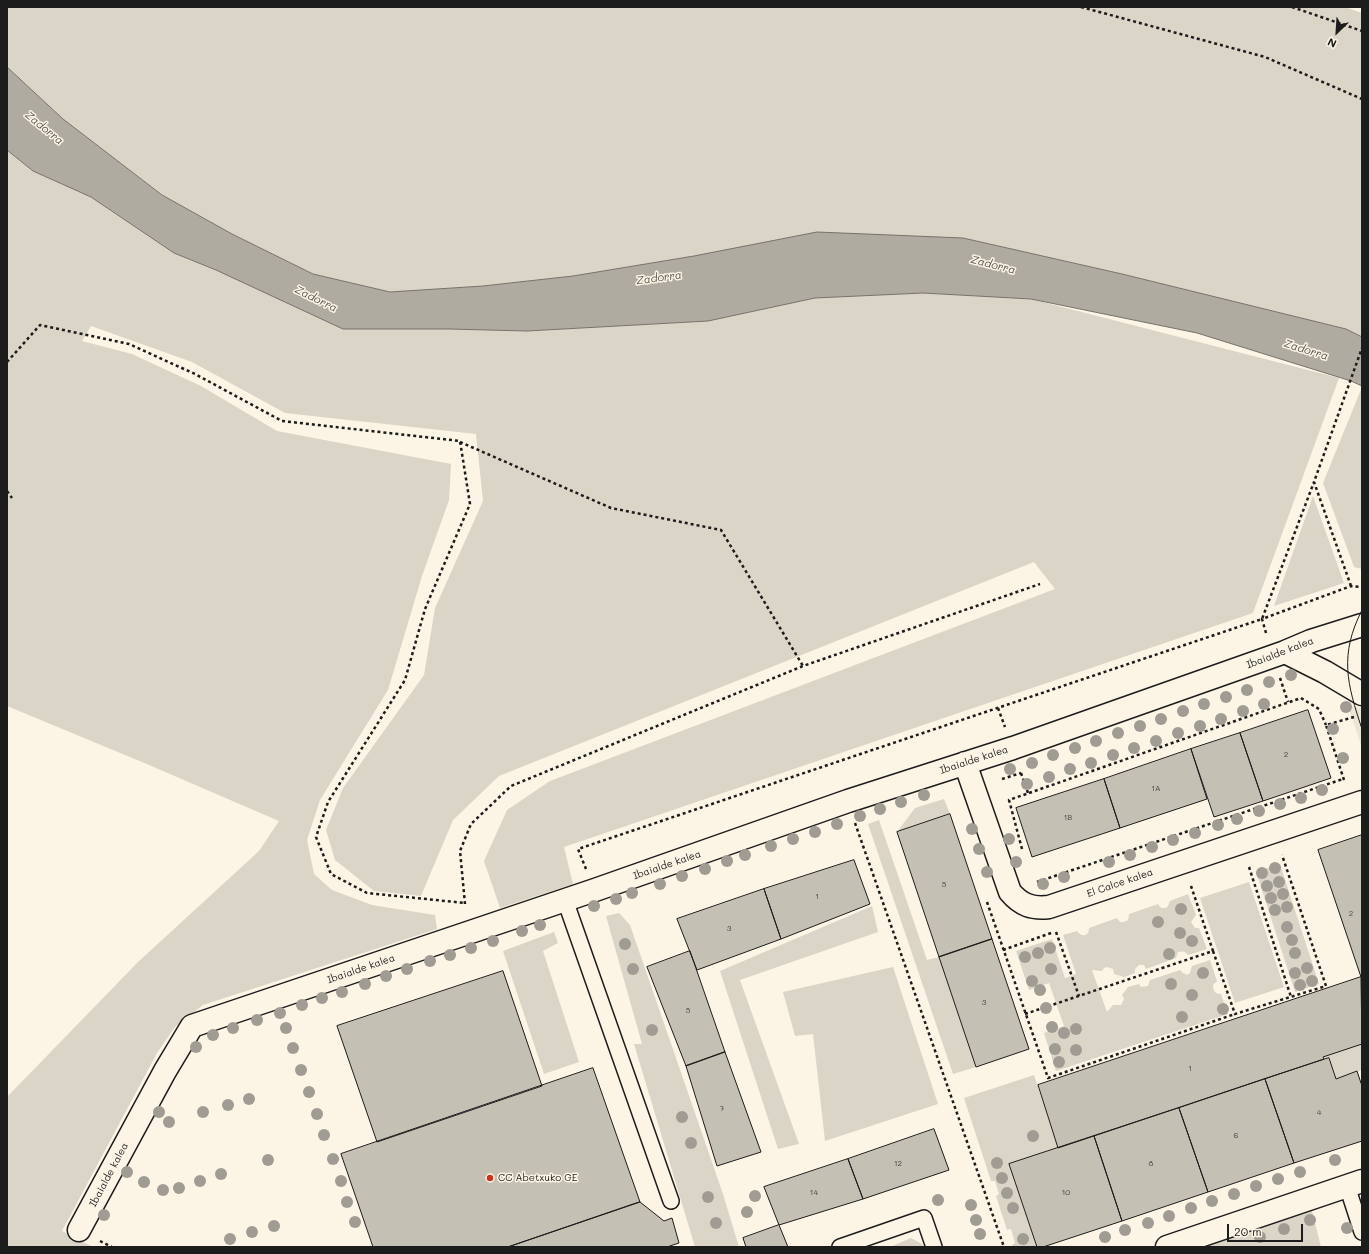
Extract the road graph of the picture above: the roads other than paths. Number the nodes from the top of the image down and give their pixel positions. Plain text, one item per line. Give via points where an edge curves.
1 (1362, 625) edge
2 (1285, 652) junction
3 (1362, 694) edge
4 (965, 763) junction
5 (1362, 802) edge
6 (565, 900) junction
7 (1354, 1184) edge
8 (671, 1201) dead end
9 (80, 1230) dead end
10 (1362, 1232) edge
11 (840, 1247) edge
12 (934, 1247) edge
13 (1167, 1247) edge

1 - 2 street, Ibaialde kalea
2 - 3 street
2 - 4 street, Ibaialde kalea
4 - 5 street, El Calce kalea via 1010,892 1023,904 1040,908
4 - 6 street, Ibaialde kalea
6 - 8 lane
6 - 9 street, Ibaialde kalea via 192,1026 165,1071
7 - 10 lane
7 - 13 street
11 - 12 lane via 924,1218

